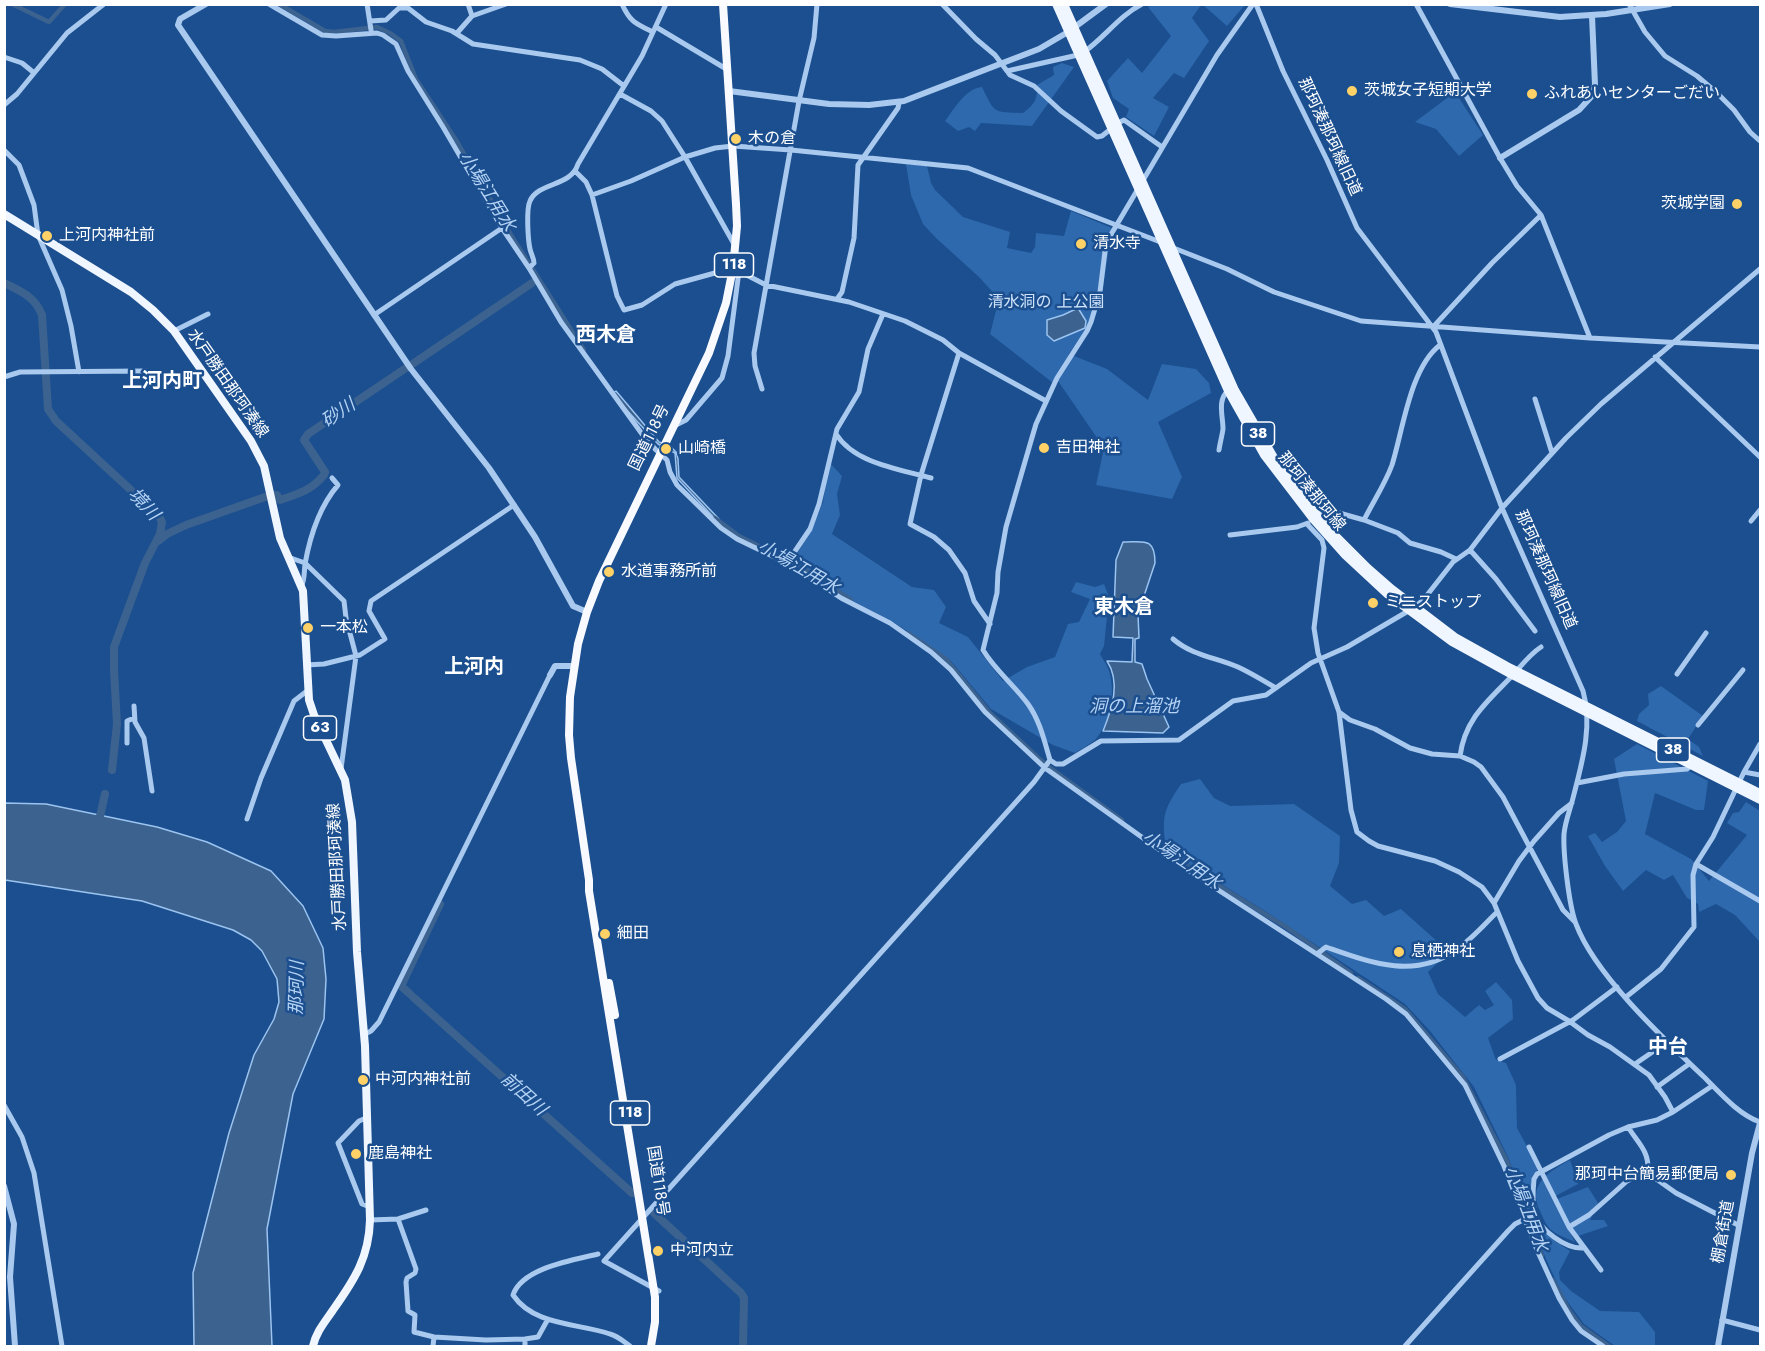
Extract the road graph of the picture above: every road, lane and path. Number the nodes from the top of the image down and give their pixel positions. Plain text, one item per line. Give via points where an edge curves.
1 (104, 4) edge
2 (206, 4) edge
3 (269, 4) edge
4 (367, 4) edge
5 (468, 4) edge
6 (506, 4) edge
7 (622, 4) edge
8 (666, 4) edge
9 (723, 4) edge
10 (818, 4) edge
11 (942, 4) edge
12 (1056, 4) edge
13 (1064, 4) edge
14 (1106, 4) edge
15 (1142, 4) edge
16 (1254, 4) edge
17 (1416, 4) edge
18 (1450, 4) edge
19 (1670, 4) edge
20 (1630, 8) edge
21 (472, 16) junction
22 (1592, 16) junction
23 (1071, 29) junction
24 (655, 30) junction
25 (457, 33) junction
26 (1081, 53) junction
27 (4, 57) edge
28 (1001, 64) junction
29 (728, 70) junction
30 (1007, 71) junction
31 (33, 72) junction
32 (624, 86) junction
33 (729, 91) junction
34 (620, 93) junction
35 (799, 101) junction
36 (898, 103) junction
37 (4, 105) edge
38 (1114, 126) junction
39 (1761, 141) edge
40 (733, 146) junction
41 (1162, 147) junction
42 (4, 150) edge
43 (791, 150) junction
44 (685, 157) junction
45 (860, 158) junction
46 (1500, 158) junction
47 (575, 171) junction
48 (1140, 185) junction
49 (592, 195) junction
50 (4, 214) edge
51 (1541, 215) junction
52 (1116, 226) junction
53 (502, 228) junction
54 (38, 235) junction
55 (1161, 243) junction
56 (736, 246) junction
57 (1171, 247) junction
58 (532, 266) junction
59 (1761, 269) edge
60 (736, 270) junction
61 (766, 285) junction
62 (837, 299) junction
63 (208, 314) dead end
64 (883, 314) junction
65 (374, 315) junction
66 (1432, 326) junction
67 (174, 331) junction
68 (1590, 338) junction
69 (1671, 342) junction
70 (1440, 345) junction
71 (1761, 347) edge
72 (960, 353) junction
73 (1655, 357) junction
74 (79, 372) junction
75 (204, 373) junction
76 (4, 377) edge
77 (762, 389) dead end
78 (1228, 391) junction
79 (1535, 399) dead end
80 (1046, 401) junction
81 (672, 426) junction
82 (836, 434) junction
83 (1219, 450) dead end
84 (660, 453) junction
85 (1552, 453) junction
86 (1761, 457) edge
87 (921, 475) junction
88 (332, 478) dead end
89 (931, 478) dead end
90 (514, 505) junction
91 (1502, 508) junction
92 (1761, 510) edge
93 (1312, 519) junction
94 (1364, 520) junction
95 (1751, 521) dead end
96 (1230, 535) dead end
97 (1470, 550) junction
98 (288, 557) junction
99 (1456, 559) junction
100 (788, 561) junction
101 (305, 563) junction
102 (301, 587) junction
103 (1411, 608) junction
104 (587, 612) junction
105 (990, 624) junction
106 (1535, 631) dead end
107 (1706, 633) dead end
108 (1173, 639) dead end
109 (1541, 647) dead end
110 (356, 656) junction
111 (1320, 658) junction
112 (306, 665) junction
113 (574, 666) junction
114 (1743, 670) dead end
115 (1514, 673) junction
116 (1677, 674) dead end
117 (549, 675) joint
118 (1276, 688) junction
119 (307, 691) junction
120 (134, 706) dead end
121 (1587, 709) junction
122 (1339, 712) junction
123 (134, 718) junction
124 (1698, 725) dead end
125 (127, 743) dead end
126 (1761, 744) edge
127 (1460, 756) junction
128 (1047, 765) junction
129 (1692, 765) junction
130 (341, 770) junction
131 (1744, 772) junction
132 (1761, 775) edge
133 (1577, 783) junction
134 (1738, 785) junction
135 (152, 791) dead end
136 (1761, 793) edge
137 (1761, 800) edge
138 (1572, 803) junction
139 (247, 819) dead end
140 (1530, 849) junction
141 (1696, 864) junction
142 (1761, 901) edge
143 (1494, 903) junction
144 (1497, 912) junction
145 (1575, 922) junction
146 (1319, 952) junction
147 (1617, 987) junction
148 (1626, 997) junction
149 (1569, 1021) junction
150 (364, 1034) junction
151 (1667, 1042) junction
152 (1500, 1059) dead end
153 (1635, 1064) junction
154 (1689, 1064) junction
155 (1712, 1086) junction
156 (1657, 1087) junction
157 (4, 1105) edge
158 (1673, 1112) junction
159 (366, 1118) junction
160 (1761, 1123) edge
161 (1628, 1127) junction
162 (1529, 1147) dead end
163 (1645, 1171) junction
164 (1542, 1172) junction
165 (4, 1186) edge
166 (370, 1207) junction
167 (426, 1210) dead end
168 (645, 1215) junction
169 (1529, 1217) junction
170 (398, 1219) junction
171 (370, 1220) junction
172 (1738, 1225) junction
173 (1569, 1227) junction
174 (1583, 1248) junction
175 (598, 1254) dead end
176 (1601, 1270) dead end
177 (656, 1289) junction
178 (548, 1319) junction
179 (1722, 1320) junction
180 (1761, 1330) edge
181 (434, 1337) junction
182 (525, 1339) junction
183 (15, 1347) edge
184 (62, 1347) edge
185 (313, 1347) edge
186 (433, 1347) edge
187 (525, 1347) edge
188 (630, 1347) edge
189 (651, 1347) edge
190 (656, 1347) edge
191 (1405, 1347) edge
192 (1603, 1347) edge
193 (1718, 1347) edge

1 - 31 street via 67,33
2 - 65 street via 177,24
3 - 53 street via 322,34 376,33 396,44 408,71
4 - 25 street via 371,25 404,7 426,22
5 - 21 street
6 - 21 street
7 - 24 street via 635,24
8 - 24 street
9 - 29 highway, 国道118号 / 118
10 - 35 street
11 - 28 street
12 - 23 main road, 那珂湊那珂線 / 38
13 - 23 main road, 那珂湊那珂線 / 38
14 - 23 street
15 - 26 street
16 - 41 street via 1217,55
16 - 66 street, 那珂湊那珂線旧道 via 1357,228
17 - 46 street
18 - 22 street via 1544,16
19 - 20 street
20 - 22 street
20 - 39 street via 1665,56 1717,93
21 - 25 street
22 - 46 street via 1595,85 1591,97 1579,110
23 - 26 main road, 那珂湊那珂線 / 38
23 - 28 street via 1039,49
24 - 29 street
24 - 32 street
25 - 32 street via 473,44 580,60 602,69
26 - 30 street
26 - 38 main road, 那珂湊那珂線 / 38
27 - 31 street
28 - 30 street
28 - 36 street
29 - 33 highway, 国道118号 / 118
30 - 38 street via 1034,86 1097,137
31 - 37 street
32 - 34 street
33 - 35 street
33 - 40 highway, 国道118号 / 118
34 - 44 street via 658,116
34 - 47 street
35 - 36 street via 846,105
35 - 43 street
36 - 45 street
38 - 41 street via 1124,120
38 - 48 main road, 那珂湊那珂線 / 38
40 - 43 street
40 - 44 street
40 - 56 highway, 国道118号 / 118
41 - 48 street
42 - 54 street via 19,165 34,205
43 - 45 street
43 - 61 street
44 - 49 street
44 - 56 street
45 - 52 street via 968,168
45 - 62 street via 854,238
46 - 51 street
47 - 49 street
47 - 58 street via 531,199 528,207
48 - 52 street
48 - 55 main road, 那珂湊那珂線 / 38
48 - 57 main road, 那珂湊那珂線 / 38
49 - 60 street via 624,310 642,305 675,284
50 - 54 main road, 水戸勝田那珂湊線 / 63
51 - 66 street
51 - 68 street
52 - 55 street
52 - 80 street via 1106,243 1100,292 1091,322
53 - 58 street
53 - 65 street
54 - 67 main road, 水戸勝田那珂湊線 / 63 via 131,292
54 - 74 street via 62,290
55 - 57 street
55 - 78 main road, 那珂湊那珂線 / 38
56 - 60 highway, 国道118号 / 118
57 - 66 street via 1274,292 1361,321
57 - 93 main road, 那珂湊那珂線 / 38 via 1245,410
58 - 84 street via 561,322
59 - 69 street
60 - 61 street
60 - 81 highway, 国道118号 / 118 via 709,353
60 - 81 street via 728,356 722,378 686,420
61 - 62 street
61 - 77 street via 754,353
62 - 64 street
63 - 67 street
64 - 72 street via 943,340
64 - 82 street via 868,349 859,392
65 - 90 street
66 - 68 street
66 - 70 street, 那珂湊那珂線旧道
67 - 75 main road, 水戸勝田那珂湊線 / 63
68 - 69 street
69 - 71 street
69 - 73 street
70 - 91 street, 那珂湊那珂線旧道
70 - 94 street via 1422,369 1407,405 1391,467
72 - 80 street
72 - 87 street
73 - 85 street
73 - 86 street
74 - 75 street via 154,372 188,384
74 - 76 street via 20,372
75 - 98 main road, 水戸勝田那珂湊線 / 63 via 258,452 277,530
78 - 83 street via 1221,401 1223,432
78 - 93 main road, 那珂湊那珂線 / 38 via 1264,455
79 - 85 street
80 - 105 street via 1006,527
81 - 84 highway, 国道118号 / 118
82 - 87 street via 866,458
82 - 100 street via 810,529
84 - 100 street via 667,460 672,479 721,528
84 - 104 highway, 国道118号 / 118
85 - 91 street
87 - 89 street
87 - 105 street via 910,524 949,550
88 - 101 street via 338,485 316,522
90 - 104 street via 573,606
90 - 110 street via 371,602 369,611 385,639
91 - 97 street
91 - 121 street, 那珂湊那珂線旧道 via 1574,668
92 - 95 street
93 - 94 street via 1325,509
93 - 96 street
93 - 103 main road, 那珂湊那珂線 / 38
93 - 111 street via 1324,548 1314,627
94 - 99 street via 1398,533 1410,543
97 - 99 street
97 - 106 street
98 - 101 street
98 - 102 main road, 水戸勝田那珂湊線 / 63
99 - 103 street via 1424,599
100 - 128 street via 931,652 985,712
101 - 102 street
101 - 110 street via 344,601
102 - 112 main road, 水戸勝田那珂湊線 / 63
103 - 111 street
103 - 115 main road, 那珂湊那珂線 / 38
104 - 113 highway, 国道118号 / 118
105 - 128 street via 983,650 1028,703 1042,730
107 - 116 street
108 - 118 street via 1202,657 1236,667
109 - 115 street
110 - 112 street
110 - 130 street
111 - 118 street
111 - 122 street
112 - 119 main road, 水戸勝田那珂湊線 / 63
113 - 117 street via 555,666
113 - 168 highway, 国道118号 / 118 via 569,714 571,759 589,891
114 - 124 street
115 - 121 main road, 那珂湊那珂線 / 38
115 - 127 street via 1474,718 1462,740
117 - 150 street via 380,1022
118 - 128 street via 1263,696 1233,700 1179,740 1101,741 1062,764
119 - 130 main road, 水戸勝田那珂湊線 / 63 via 314,715
119 - 139 street via 294,701
120 - 123 street
121 - 129 main road, 那珂湊那珂線 / 38
121 - 133 street, 那珂湊那珂線旧道 via 1586,740
121 - 134 main road, 那珂湊那珂線 / 38
122 - 127 street via 1410,748
122 - 143 street via 1357,832 1378,846 1435,861 1459,872 1482,887
123 - 125 street via 127,721
123 - 135 street via 144,738
126 - 131 street
127 - 140 street via 1474,762 1493,782
128 - 146 street via 1160,852
128 - 168 street
129 - 133 street via 1687,769
129 - 134 main road, 那珂湊那珂線 / 38
130 - 150 main road, 水戸勝田那珂湊線 / 63 via 352,822
131 - 132 street
131 - 134 street
133 - 138 street, 那珂湊那珂線旧道
134 - 136 main road, 那珂湊那珂線 / 38
134 - 137 main road, 那珂湊那珂線 / 38
134 - 141 street
138 - 140 street via 1546,826
138 - 145 street, 那珂湊那珂線旧道 via 1564,833
140 - 143 street
140 - 145 street via 1563,910
141 - 142 street
141 - 148 street via 1694,927 1661,969
143 - 144 street
144 - 146 street via 1455,951 1424,966 1389,966 1326,947
144 - 149 street via 1538,998 1553,1013
145 - 147 street, 那珂湊那珂線旧道 via 1596,961
146 - 169 street via 1396,1005 1458,1076 1470,1093
147 - 148 street, 那珂湊那珂線旧道
147 - 149 street
148 - 151 street, 那珂湊那珂線旧道
149 - 152 street
149 - 153 street
150 - 159 main road, 水戸勝田那珂湊線 / 63
151 - 153 street
151 - 154 street, 那珂湊那珂線旧道
153 - 156 street
154 - 155 street, 那珂湊那珂線旧道
154 - 156 street
155 - 158 street
155 - 160 street, 那珂湊那珂線旧道
156 - 158 street
157 - 184 street via 22,1137 34,1173
158 - 161 street
159 - 166 main road, 水戸勝田那珂湊線 / 63
159 - 166 street via 358,1121 338,1143 362,1204
160 - 172 street, 棚倉街道
161 - 163 street via 1647,1156
161 - 164 street
162 - 164 street
163 - 172 street via 1676,1193
163 - 173 street
164 - 169 street via 1534,1179
164 - 173 street
165 - 183 street via 14,1224 10,1277
166 - 171 main road, 水戸勝田那珂湊線 / 63
167 - 170 street
168 - 177 highway, 国道118号 / 118
168 - 177 street via 604,1261
169 - 174 street via 1566,1245
169 - 191 street via 1508,1231
169 - 192 street via 1543,1266 1572,1320
170 - 171 street
170 - 181 street via 416,1269 406,1282 408,1311 415,1315 414,1332
171 - 185 main road, 水戸勝田那珂湊線 / 63 via 369,1244 362,1262 317,1333
172 - 179 street, 棚倉街道
173 - 174 street
174 - 176 street
175 - 178 street via 552,1266 516,1287 513,1295 520,1305
177 - 189 highway, 国道118号 / 118
177 - 190 highway, 国道118号 / 118 via 660,1324
178 - 182 street via 538,1337
178 - 188 street via 612,1334
179 - 180 street
179 - 193 street, 棚倉街道
181 - 182 street
181 - 186 street
182 - 187 street

